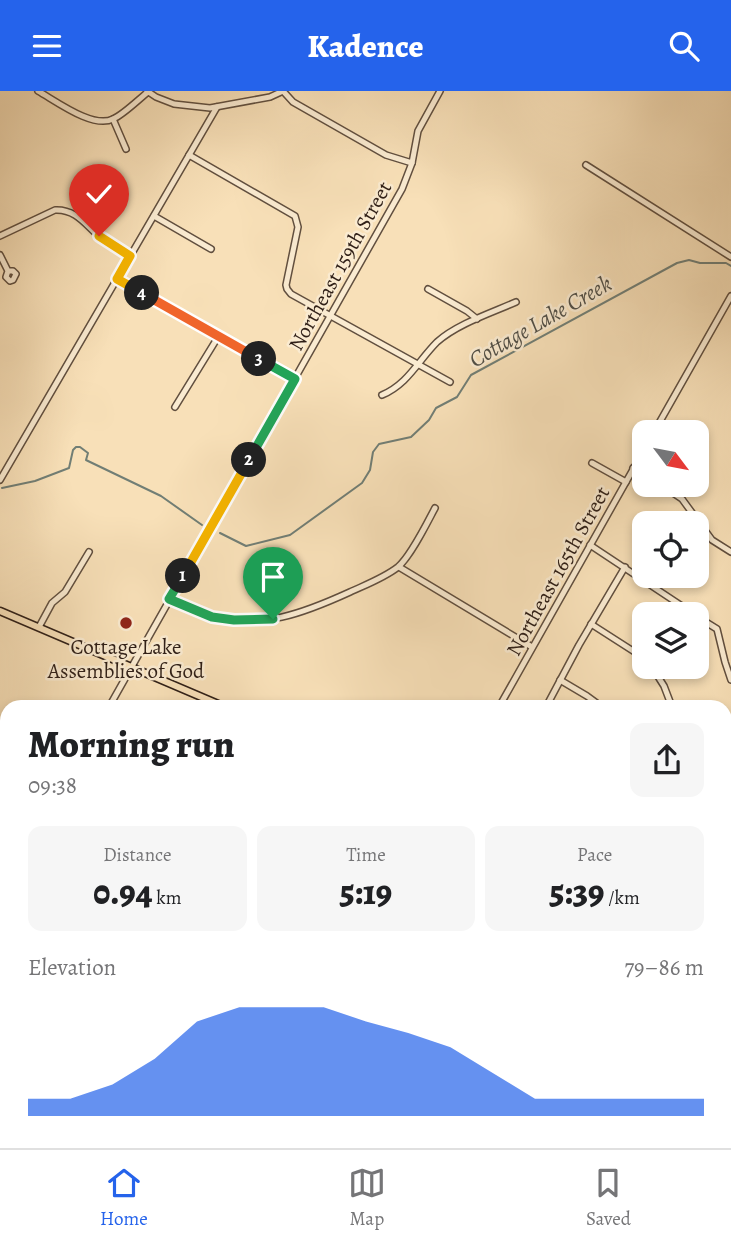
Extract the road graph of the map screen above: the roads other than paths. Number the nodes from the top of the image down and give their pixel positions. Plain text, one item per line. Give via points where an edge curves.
1 (38, 91) edge
2 (147, 91) edge
3 (440, 91) edge
4 (281, 92) edge
5 (218, 107) junction
6 (113, 119) junction
7 (126, 149) dead end
8 (189, 155) junction
9 (412, 163) junction
10 (586, 165) dead end
11 (153, 216) junction
12 (0, 236) edge
13 (211, 249) dead end
14 (0, 255) edge
15 (130, 256) junction
16 (731, 257) edge
17 (8, 271) dead end
18 (117, 279) junction
19 (428, 289) dead end
20 (731, 296) edge
21 (516, 302) dead end
22 (330, 315) junction
23 (477, 319) junction
24 (218, 337) junction
25 (419, 364) junction
26 (295, 379) junction
27 (450, 381) dead end
28 (382, 395) dead end
29 (176, 407) dead end
30 (661, 420) edge
31 (592, 463) dead end
32 (632, 472) edge
33 (0, 480) edge
34 (626, 482) junction
35 (678, 497) edge
36 (435, 508) dead end
37 (590, 545) junction
38 (89, 552) dead end
39 (731, 552) edge
40 (399, 567) junction
41 (625, 567) junction
42 (169, 599) junction
43 (676, 602) edge
44 (0, 611) edge
45 (591, 624) junction
46 (709, 624) edge
47 (39, 627) junction
48 (532, 647) junction
49 (632, 650) edge
50 (131, 667) junction
51 (660, 679) edge
52 (560, 680) junction
53 (731, 680) edge
54 (113, 700) edge
55 (209, 700) edge
56 (503, 700) edge
57 (549, 700) edge
58 (592, 700) edge
59 (669, 700) edge

1 - 6 street via 88,119
2 - 5 street via 174,104
2 - 6 street
3 - 9 street, Northeast 159th Street via 418,131
4 - 5 street
4 - 9 street via 386,155
5 - 8 street
6 - 7 street
8 - 11 street
8 - 22 street via 295,216 298,227 287,289
9 - 22 street, Northeast 159th Street via 402,189
10 - 16 street
11 - 13 street
11 - 15 street
12 - 15 street via 64,210
14 - 17 street
15 - 18 street
18 - 24 street
18 - 33 street
19 - 23 street
20 - 30 street
21 - 23 street
22 - 25 street
22 - 26 street, Northeast 159th Street
23 - 25 street via 446,335
24 - 26 street
24 - 29 street
25 - 27 street
25 - 28 street via 394,390
26 - 42 street, Northeast 159th Street
31 - 34 street
32 - 34 street, Northeast 165th Street
34 - 37 street, Northeast 165th Street
35 - 39 street via 708,535
36 - 40 street
37 - 41 street
37 - 48 street, Northeast 165th Street
38 - 47 street
40 - 42 street via 328,602 282,618 212,617
40 - 48 street
41 - 43 street
41 - 45 street
42 - 50 street, Northeast 159th Street
44 - 47 main road
45 - 49 street
45 - 52 street
46 - 53 street via 717,629
47 - 50 main road
48 - 56 street, Northeast 165th Street
50 - 54 street, Northeast 159th Street
50 - 55 main road
51 - 59 street
52 - 57 street
52 - 58 street

